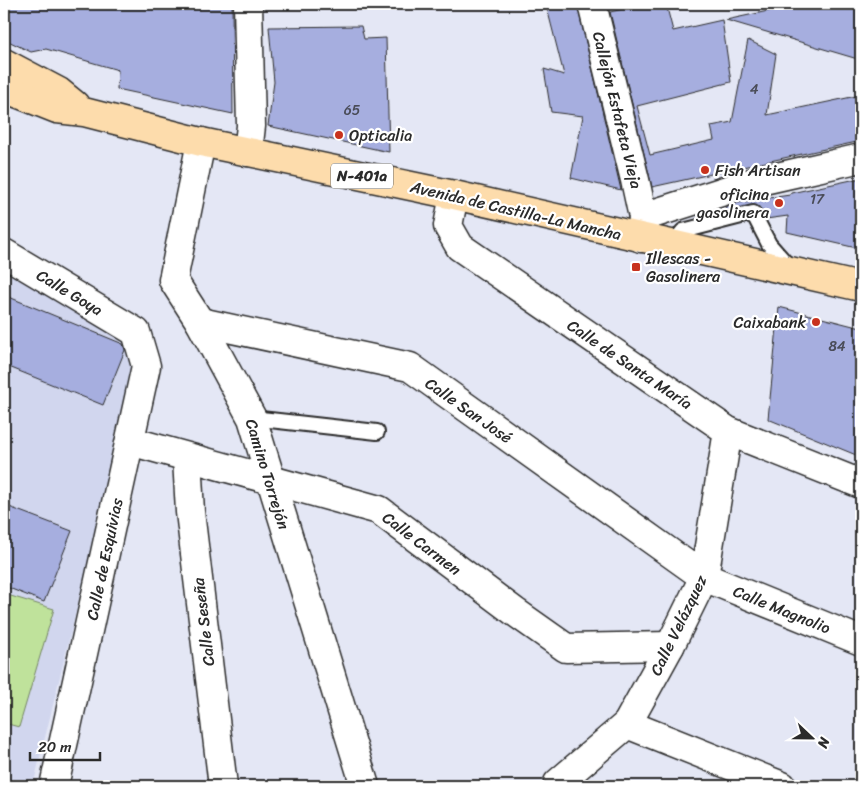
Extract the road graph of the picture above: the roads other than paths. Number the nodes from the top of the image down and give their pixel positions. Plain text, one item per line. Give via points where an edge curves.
1 (248, 4) edge
2 (592, 4) edge
3 (4, 63) edge
4 (4, 88) edge
5 (84, 112) junction
6 (201, 142) junction
7 (248, 152) junction
8 (861, 158) edge
9 (454, 196) junction
10 (642, 227) junction
11 (672, 245) junction
12 (4, 253) edge
13 (793, 271) junction
14 (861, 287) edge
15 (200, 322) junction
16 (136, 332) joint
17 (252, 418) junction
18 (728, 431) junction
19 (377, 432) dead end
20 (130, 441) junction
21 (187, 458) junction
22 (269, 478) junction
23 (861, 484) edge
24 (704, 577) junction
25 (861, 641) edge
26 (670, 646) junction
27 (627, 724) junction
28 (558, 785) edge
29 (54, 786) edge
30 (223, 786) edge
31 (365, 786) edge
32 (782, 786) edge

1 - 7 street via 251,126
2 - 10 street, Callejón Estafeta Vieja
3 - 5 main road, Avenida de Castilla-La Mancha via 59,92
4 - 5 main road, Avenida de Castilla-La Mancha via 57,109
5 - 6 main road, Avenida de Castilla-La Mancha / N-401a
6 - 7 main road, Avenida de Castilla-La Mancha / N-401a
6 - 15 street, Camino Torrejón via 173,280
7 - 9 main road, Avenida de Castilla-La Mancha / N-401a
8 - 10 street via 746,184
9 - 10 main road, Avenida de Castilla-La Mancha / N-401a
9 - 18 street, Calle de Santa María via 448,226 460,246
10 - 11 main road, Avenida de Castilla-La Mancha / N-401a
11 - 13 main road, Avenida de Castilla-La Mancha / N-401a
11 - 13 lane via 683,231 753,214 769,244
12 - 16 street, Calle Goya
13 - 14 main road, Avenida de Castilla-La Mancha / N-401a
15 - 17 street, Camino Torrejón
15 - 24 street, Calle San José via 410,368
16 - 20 street, Calle de Esquivias via 146,366
17 - 19 lane
17 - 22 street, Camino Torrejón
18 - 23 street, Calle de Santa María
18 - 24 street, Calle Velázquez
20 - 21 street, Calle Carmen
20 - 29 street, Calle de Esquivias
21 - 22 street, Calle Carmen
21 - 30 street, Calle Seseña via 190,512
22 - 26 street, Calle Carmen via 379,510 566,648
22 - 31 street, Camino Torrejón
24 - 25 street, Calle Magnolio
24 - 26 street, Calle Velázquez
26 - 27 street, Calle Velázquez
27 - 28 street, Calle Velázquez
27 - 32 street

